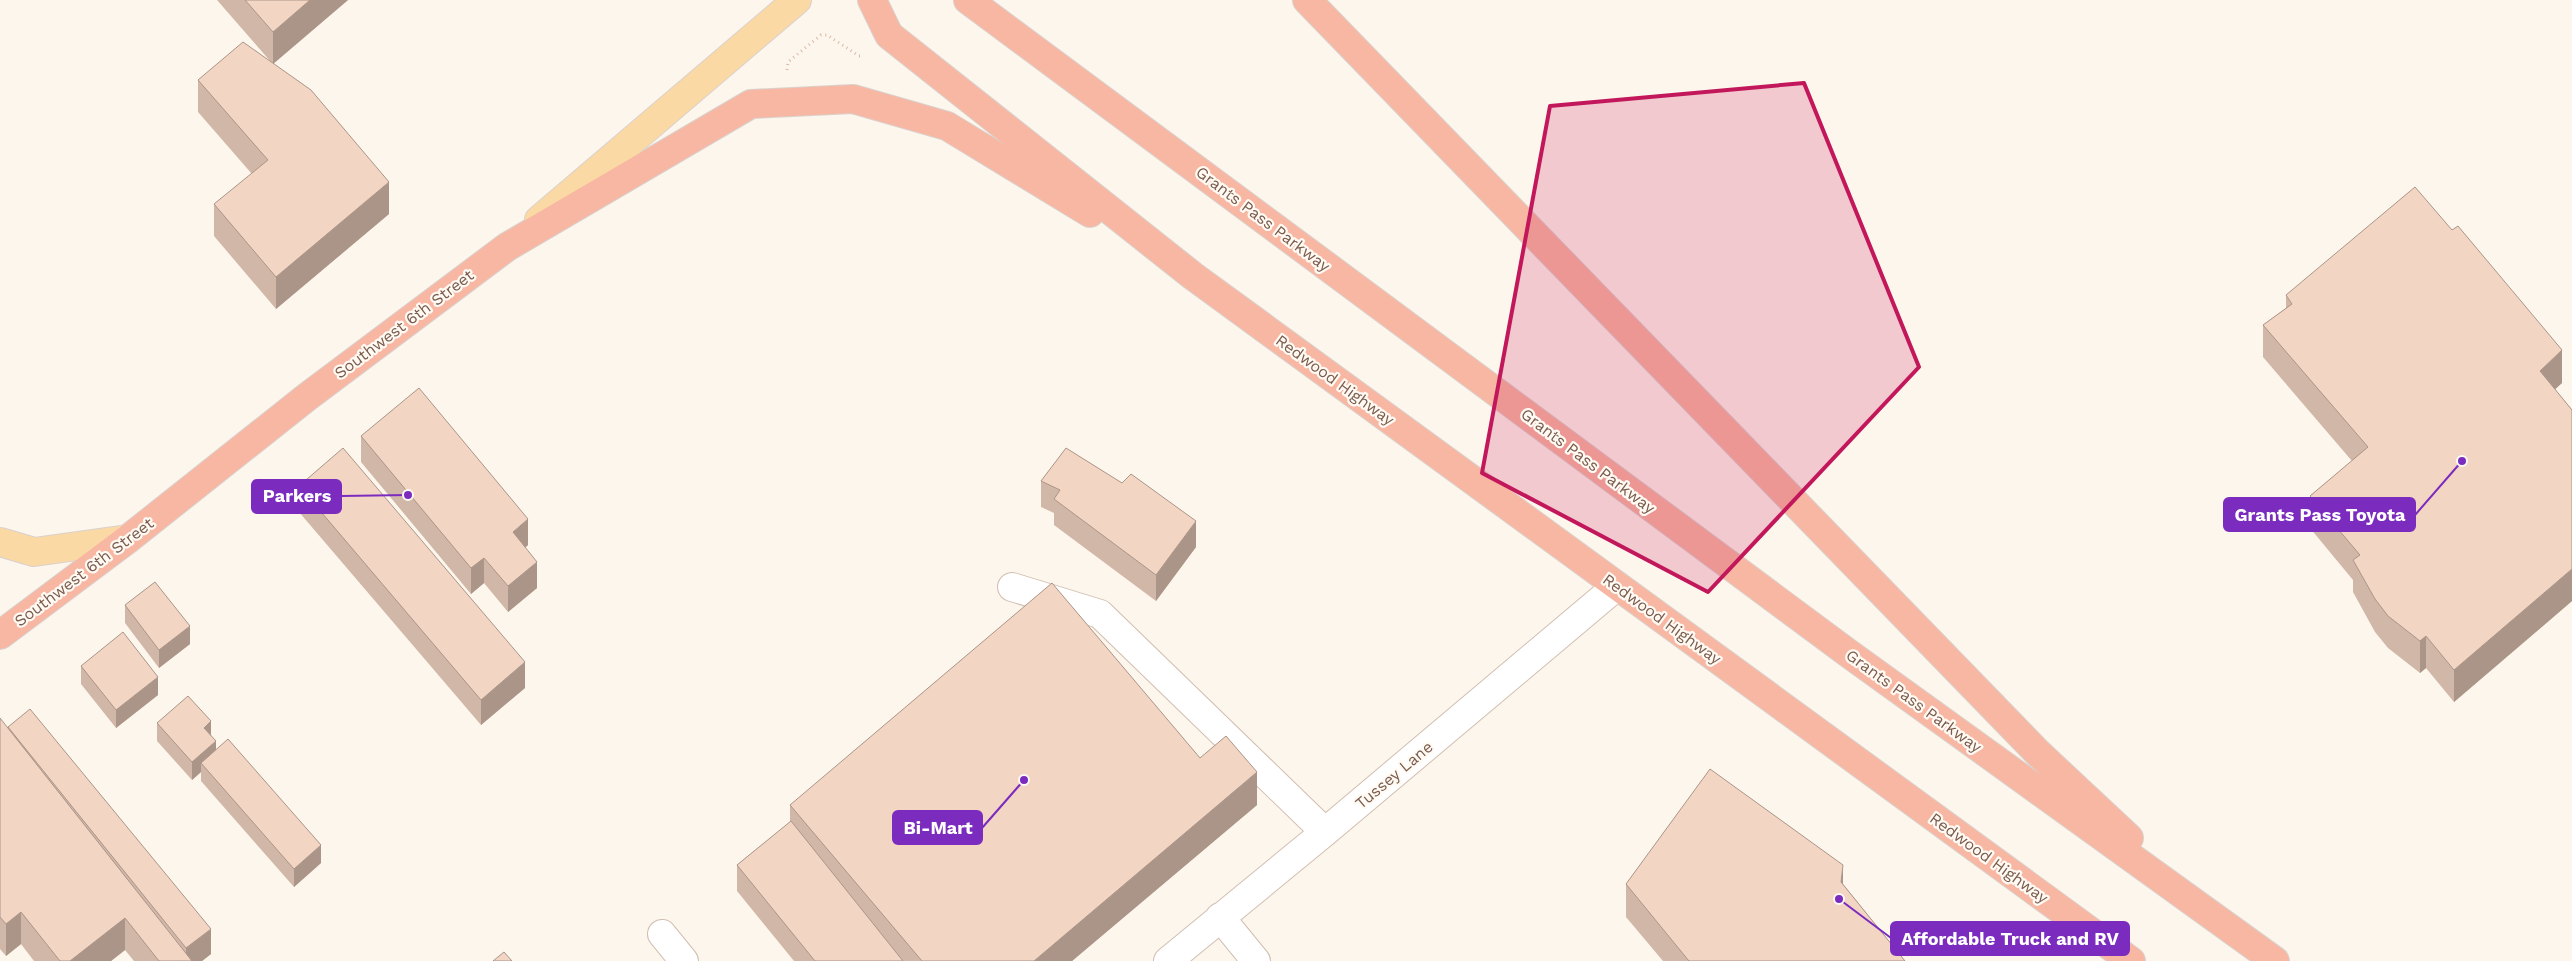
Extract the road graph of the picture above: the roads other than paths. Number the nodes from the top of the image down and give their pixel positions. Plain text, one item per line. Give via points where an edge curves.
1 (798, 0) edge
2 (872, 0) edge
3 (968, 0) edge
4 (1307, 0) edge
5 (507, 247) junction
6 (1193, 276) junction
7 (128, 539) junction
8 (0, 542) edge
9 (1617, 586) junction
10 (1012, 588) dead end
11 (0, 635) edge
12 (1325, 832) junction
13 (2212, 916) junction
14 (1220, 918) junction
15 (662, 934) dead end
16 (684, 961) edge
17 (1168, 961) edge
18 (1256, 961) edge
19 (2131, 961) edge
20 (2275, 961) edge

1 - 5 main road, Southwest 6th Street
2 - 6 highway via 889,35
3 - 13 highway, Grants Pass Parkway via 1832,641
4 - 13 highway via 2037,752
5 - 6 highway via 751,104 853,99 947,126
5 - 7 highway, Southwest 6th Street via 307,397
6 - 9 highway, Redwood Highway
7 - 8 main road via 34,552
7 - 11 highway, Southwest 6th Street
9 - 12 street, Tussey Lane
9 - 19 highway, Redwood Highway
10 - 12 street via 1100,614
12 - 14 street, Tussey Lane
13 - 20 highway
14 - 17 street, Tussey Lane
14 - 18 street
15 - 16 street

